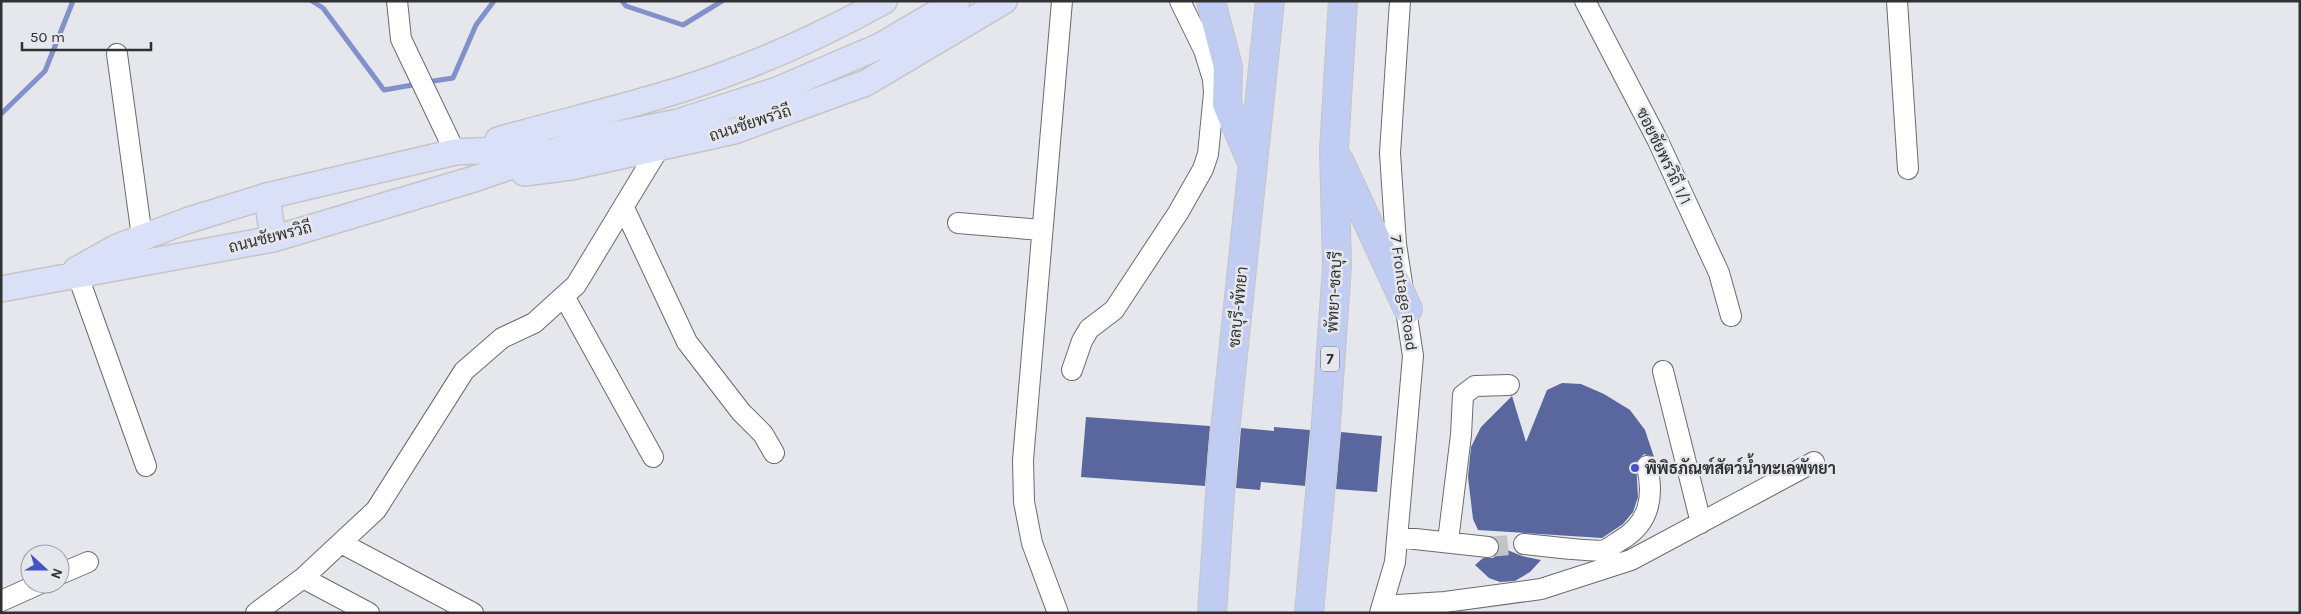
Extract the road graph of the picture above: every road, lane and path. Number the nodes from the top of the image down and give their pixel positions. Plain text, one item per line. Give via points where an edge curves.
1 (397, 1) edge
2 (884, 1) edge
3 (957, 1) edge
4 (1004, 1) edge
5 (1062, 1) edge
6 (1180, 1) edge
7 (1211, 1) edge
8 (1270, 1) edge
9 (1343, 1) edge
10 (1358, 1) edge
11 (1400, 1) edge
12 (1585, 1) edge
13 (1897, 1) edge
14 (116, 54) dead end
15 (1340, 58) junction
16 (566, 147) junction
17 (659, 148) junction
18 (1334, 149) junction
19 (455, 152) junction
20 (1253, 166) junction
21 (1908, 169) dead end
22 (474, 179) junction
23 (268, 196) junction
24 (624, 208) junction
25 (958, 223) dead end
26 (1041, 230) junction
27 (142, 237) junction
28 (273, 239) junction
29 (70, 277) junction
30 (1, 289) edge
31 (564, 296) junction
32 (1408, 309) junction
33 (1731, 316) dead end
34 (1072, 370) dead end
35 (1663, 370) dead end
36 (1508, 385) dead end
37 (774, 452) dead end
38 (653, 457) dead end
39 (1814, 462) dead end
40 (146, 466) dead end
41 (1646, 466) dead end
42 (1701, 523) junction
43 (1397, 536) junction
44 (1448, 541) junction
45 (341, 543) junction
46 (1524, 544) tunnel mouth
47 (1488, 547) tunnel mouth
48 (1608, 558) junction
49 (88, 562) dead end
50 (70, 570) edge
51 (303, 578) junction
52 (20, 592) edge
53 (1, 601) edge
54 (1381, 609) edge
55 (256, 613) edge
56 (369, 613) edge
57 (474, 613) edge
58 (1058, 613) edge
59 (1212, 613) edge
60 (1309, 613) edge

1 - 19 street via 401,39
2 - 19 main road, ถนนชัยพรวิถี via 835,28 738,70 633,104
3 - 16 main road, ถนนชัยพรวิถี via 880,46 777,90 678,122
4 - 17 main road, ถนนชัยพรวิถี via 866,83 734,131
5 - 26 street
6 - 34 street via 1204,50 1213,79 1210,136 1203,169 1114,310 1089,330 1082,340
7 - 20 highway via 1228,67 1227,104
8 - 20 highway, ชลบุรี-พัทยา
9 - 15 highway, พัทยา-ชลบุรี / 7
10 - 15 highway
11 - 32 street, 7 Frontage Road via 1390,153 1396,244
12 - 33 street, ซอยชัยพรวิถี 1/1 via 1675,176 1719,273
13 - 21 street
14 - 27 street
15 - 18 highway, พัทยา-ชลบุรี / 7
16 - 19 main road, ถนนชัยพรวิถี
16 - 22 main road, ถนนชัยพรวิถี
17 - 22 main road, ถนนชัยพรวิถี via 572,167
17 - 24 street
18 - 32 highway
18 - 60 highway, พัทยา-ชลบุรี / 7 via 1337,266
19 - 23 main road, ถนนชัยพรวิถี
20 - 59 highway, ชลบุรี-พัทยา via 1224,450
22 - 28 main road, ถนนชัยพรวิถี
23 - 27 main road, ถนนชัยพรวิถี
23 - 28 main road
24 - 31 street via 576,285
24 - 37 street via 687,342 741,412 763,434
25 - 26 street
26 - 58 street via 1023,460 1024,502 1032,542
27 - 29 main road, ถนนชัยพรวิถี via 116,246
28 - 29 main road, ถนนชัยพรวิถี
29 - 30 main road, ถนนชัยพรวิถี
29 - 40 street
31 - 38 street
31 - 45 street via 534,322 502,338 464,371 376,510
32 - 43 street, 7 Frontage Road via 1414,356
35 - 42 street
36 - 44 street via 1475,386 1463,395
39 - 42 street
41 - 48 street via 1651,483 1650,503 1642,522
42 - 48 street via 1631,560
43 - 44 street
43 - 54 street, 7 Frontage Road via 1395,562
44 - 47 street
45 - 51 street
45 - 57 street
46 - 48 street
48 - 54 street via 1541,589
49 - 50 street
51 - 55 street
51 - 56 street
52 - 53 street

